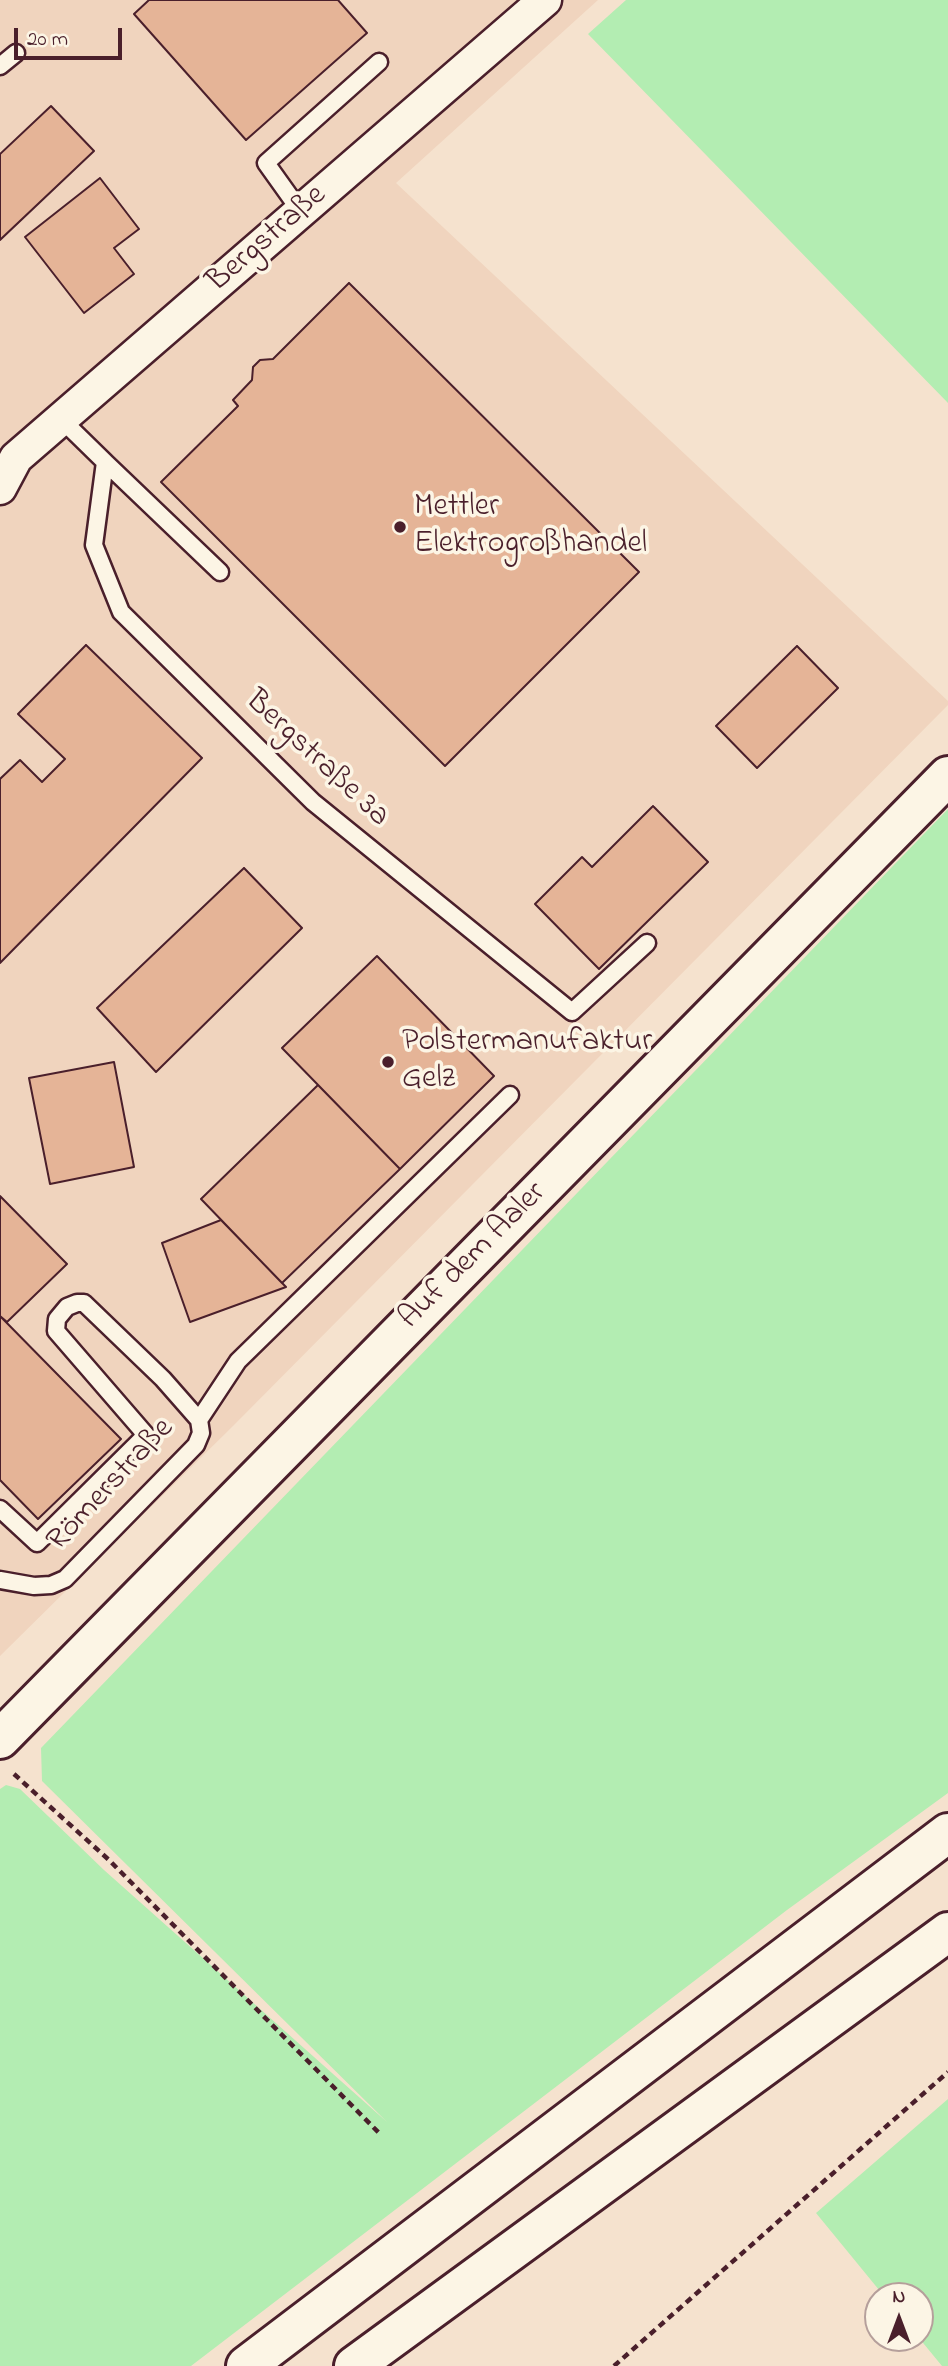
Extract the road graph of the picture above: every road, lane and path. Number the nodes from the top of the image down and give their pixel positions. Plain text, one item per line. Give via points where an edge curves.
1 (545, 0) edge
2 (16, 53) dead end
3 (379, 62) dead end
4 (0, 66) edge
5 (301, 212) junction
6 (61, 419) junction
7 (8, 449) edge
8 (106, 462) junction
9 (0, 488) edge
10 (220, 572) dead end
11 (948, 776) edge
12 (647, 943) dead end
13 (510, 1095) dead end
14 (199, 1420) junction
15 (0, 1509) edge
16 (0, 1580) edge
17 (5, 1755) edge
18 (948, 1833) edge
19 (948, 1932) edge
20 (948, 2072) edge
21 (381, 2135) dead end
22 (246, 2366) edge
23 (354, 2366) edge
24 (614, 2366) edge

1 - 5 street, Bergstraße
2 - 4 lane
3 - 5 lane via 266,163
5 - 6 street, Bergstraße
6 - 7 street, Bergstraße
6 - 8 lane
7 - 9 street, Bergstraße
8 - 10 lane
8 - 12 lane, Bergstraße 3a via 94,545 121,612 313,802 572,1012
11 - 17 main road, Auf dem Aaler
13 - 14 lane via 238,1362
14 - 15 lane, Römerstraße via 85,1303 67,1307 57,1319 56,1331 146,1435 37,1543
14 - 16 lane, Römerstraße via 201,1433 196,1445 65,1579 34,1586
17 - 21 path
18 - 22 main road
19 - 23 main road
20 - 24 path

